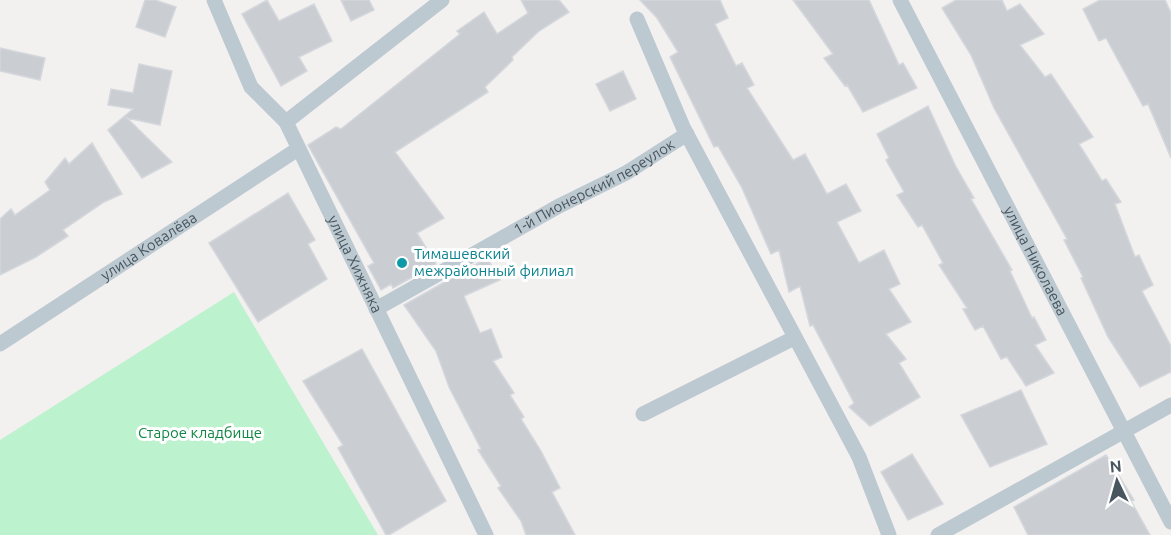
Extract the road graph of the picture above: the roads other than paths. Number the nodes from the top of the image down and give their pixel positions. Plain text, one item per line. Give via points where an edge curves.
1 (214, 0) edge
2 (442, 0) edge
3 (900, 0) edge
4 (637, 19) dead end
5 (286, 122) junction
6 (687, 134) junction
7 (298, 149) junction
8 (376, 309) junction
9 (794, 338) junction
10 (0, 344) edge
11 (1171, 405) edge
12 (643, 414) dead end
13 (1125, 430) junction
14 (1171, 522) edge
15 (486, 535) edge
16 (889, 535) edge
17 (938, 535) edge

1 - 5 street, улица Хижняка via 251,87
2 - 5 street
3 - 13 street, улица Николаева
4 - 6 street, 1-й Пионерский переулок
5 - 7 street, улица Хижняка
6 - 8 street, 1-й Пионерский переулок via 626,173 559,206
6 - 9 street, 1-й Пионерский переулок
7 - 8 street, улица Хижняка
7 - 10 street, улица Ковалёва
8 - 15 street, улица Хижняка
9 - 12 street
9 - 16 street, 1-й Пионерский переулок via 859,457
11 - 13 street
13 - 14 street, улица Николаева
13 - 17 street

